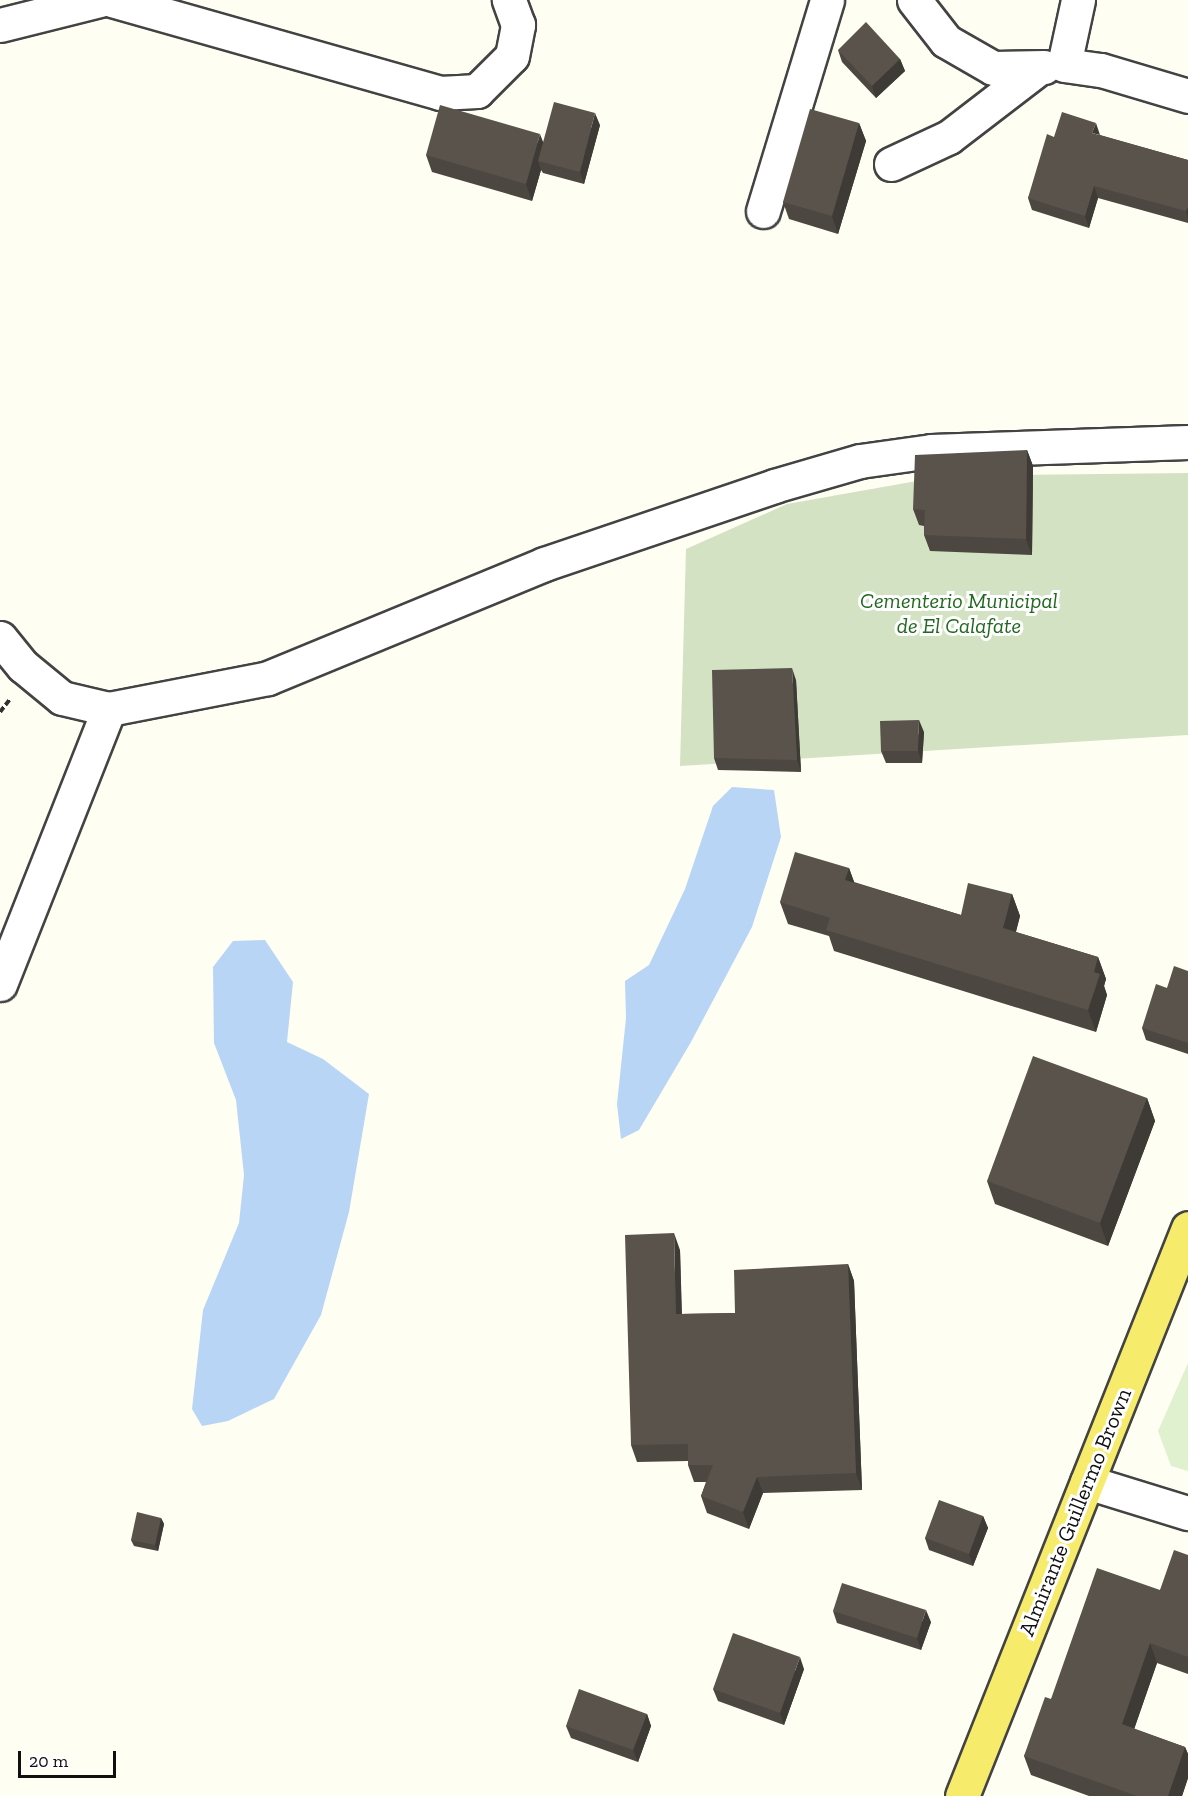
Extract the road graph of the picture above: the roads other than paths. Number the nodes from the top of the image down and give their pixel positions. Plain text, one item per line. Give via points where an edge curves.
1 (100, 0) edge
2 (112, 0) edge
3 (509, 0) edge
4 (827, 0) edge
5 (914, 0) edge
6 (1078, 0) edge
7 (0, 25) edge
8 (1051, 66) junction
9 (1188, 96) edge
10 (891, 164) dead end
11 (763, 211) dead end
12 (1188, 442) edge
13 (0, 638) edge
14 (109, 709) junction
15 (0, 984) edge
16 (1188, 1228) edge
17 (1088, 1482) junction
18 (1188, 1513) edge
19 (962, 1796) edge

1 - 7 street
2 - 3 street via 440,93 477,91 512,56 518,25
4 - 11 street
5 - 8 street via 946,41 993,69
6 - 8 street
8 - 9 street via 1101,70
8 - 10 street via 949,137
12 - 14 street via 931,451 860,461 544,564 268,678
13 - 14 street via 23,666 62,698
14 - 15 street
16 - 17 main road, Almirante Guillermo Brown
17 - 18 street
17 - 19 main road, Almirante Guillermo Brown

